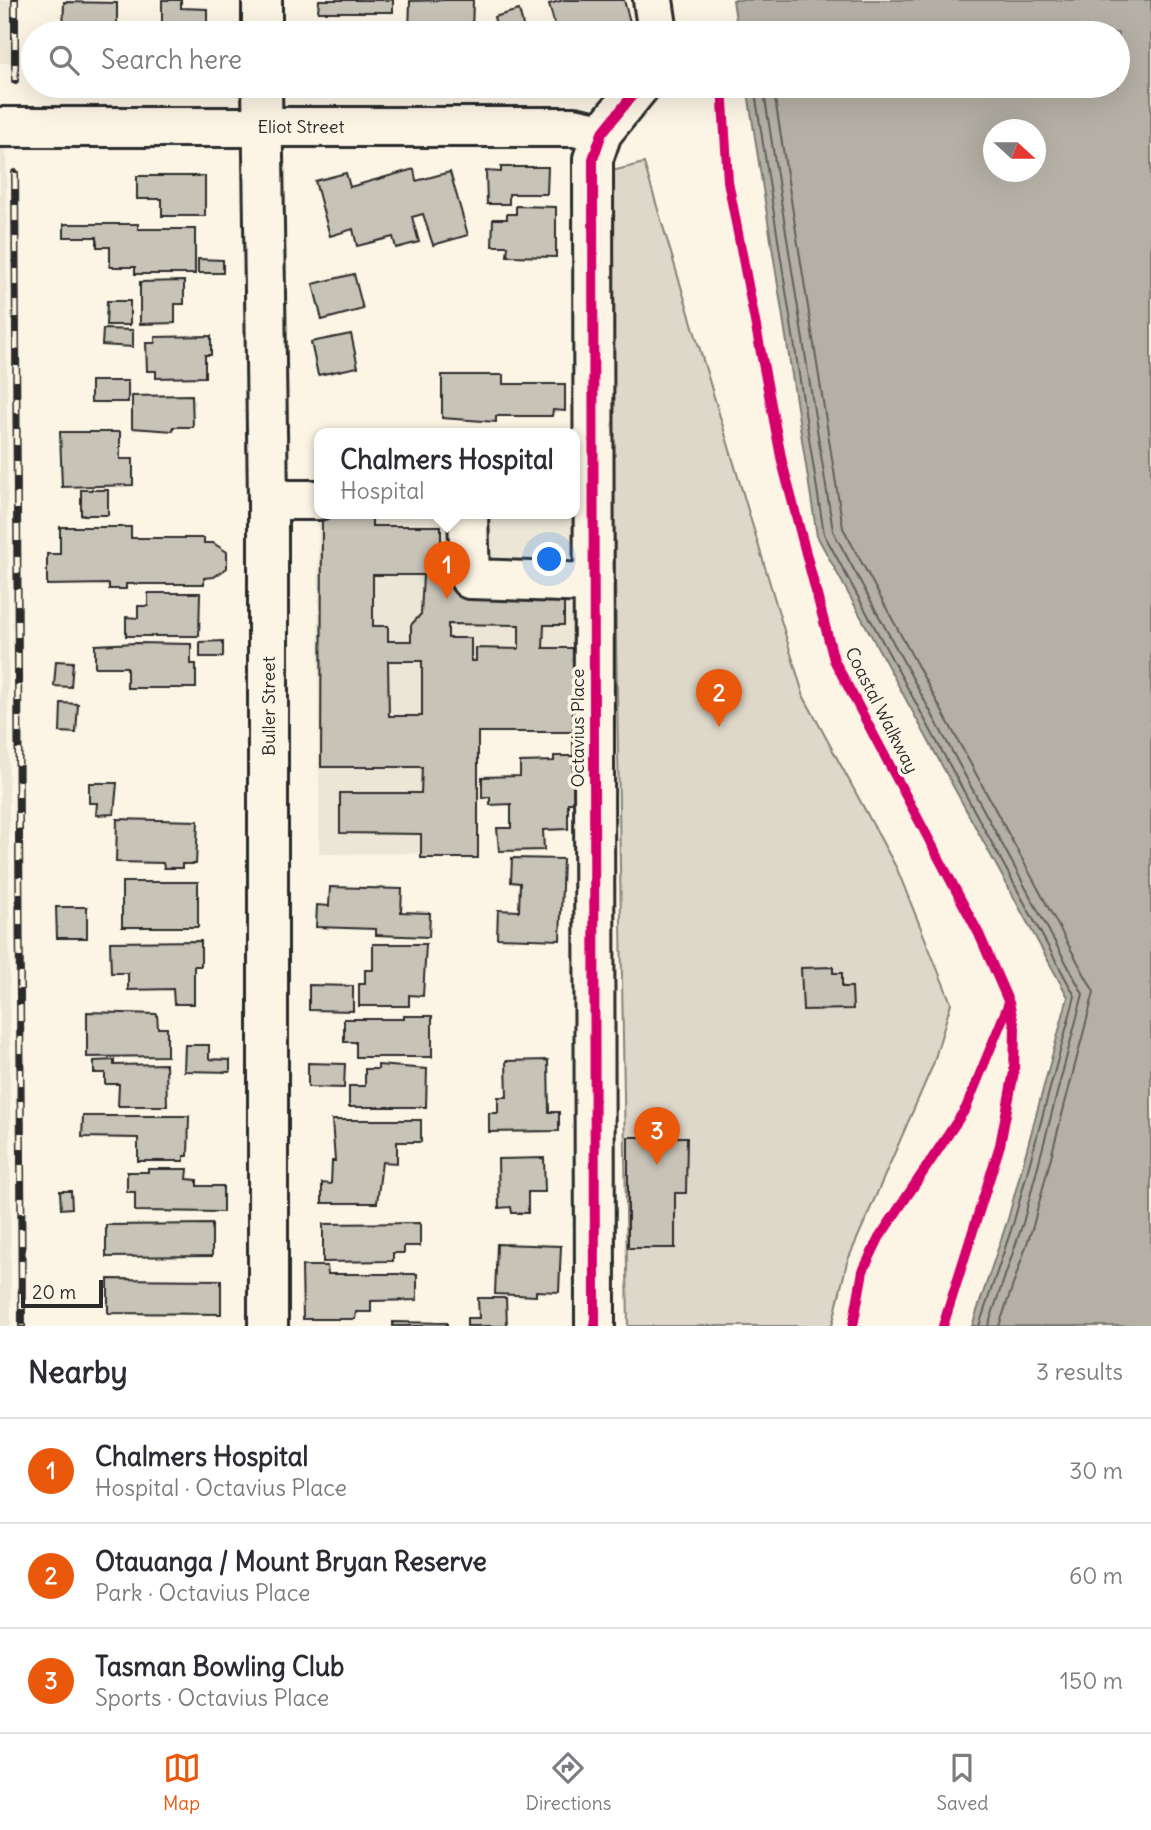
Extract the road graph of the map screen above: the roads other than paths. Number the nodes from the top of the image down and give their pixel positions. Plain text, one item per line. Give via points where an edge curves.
1 (262, 0) edge
2 (653, 0) edge
3 (262, 21) edge
4 (656, 21) edge
5 (262, 98) edge
6 (630, 98) edge
7 (262, 125) junction
8 (0, 127) edge
9 (602, 133) junction
10 (268, 500) junction
11 (314, 500) edge
12 (468, 519) edge
13 (594, 583) junction
14 (268, 1326) edge
15 (595, 1326) edge

1 - 3 street
2 - 4 street
5 - 7 street, Buller Street
6 - 9 street
7 - 8 street, Eliot Street
7 - 9 street, Eliot Street via 574,127
7 - 10 street, Buller Street
9 - 13 street, Octavius Place via 593,159
10 - 11 street
10 - 14 street, Buller Street
12 - 13 street via 470,579
13 - 15 street, Octavius Place

